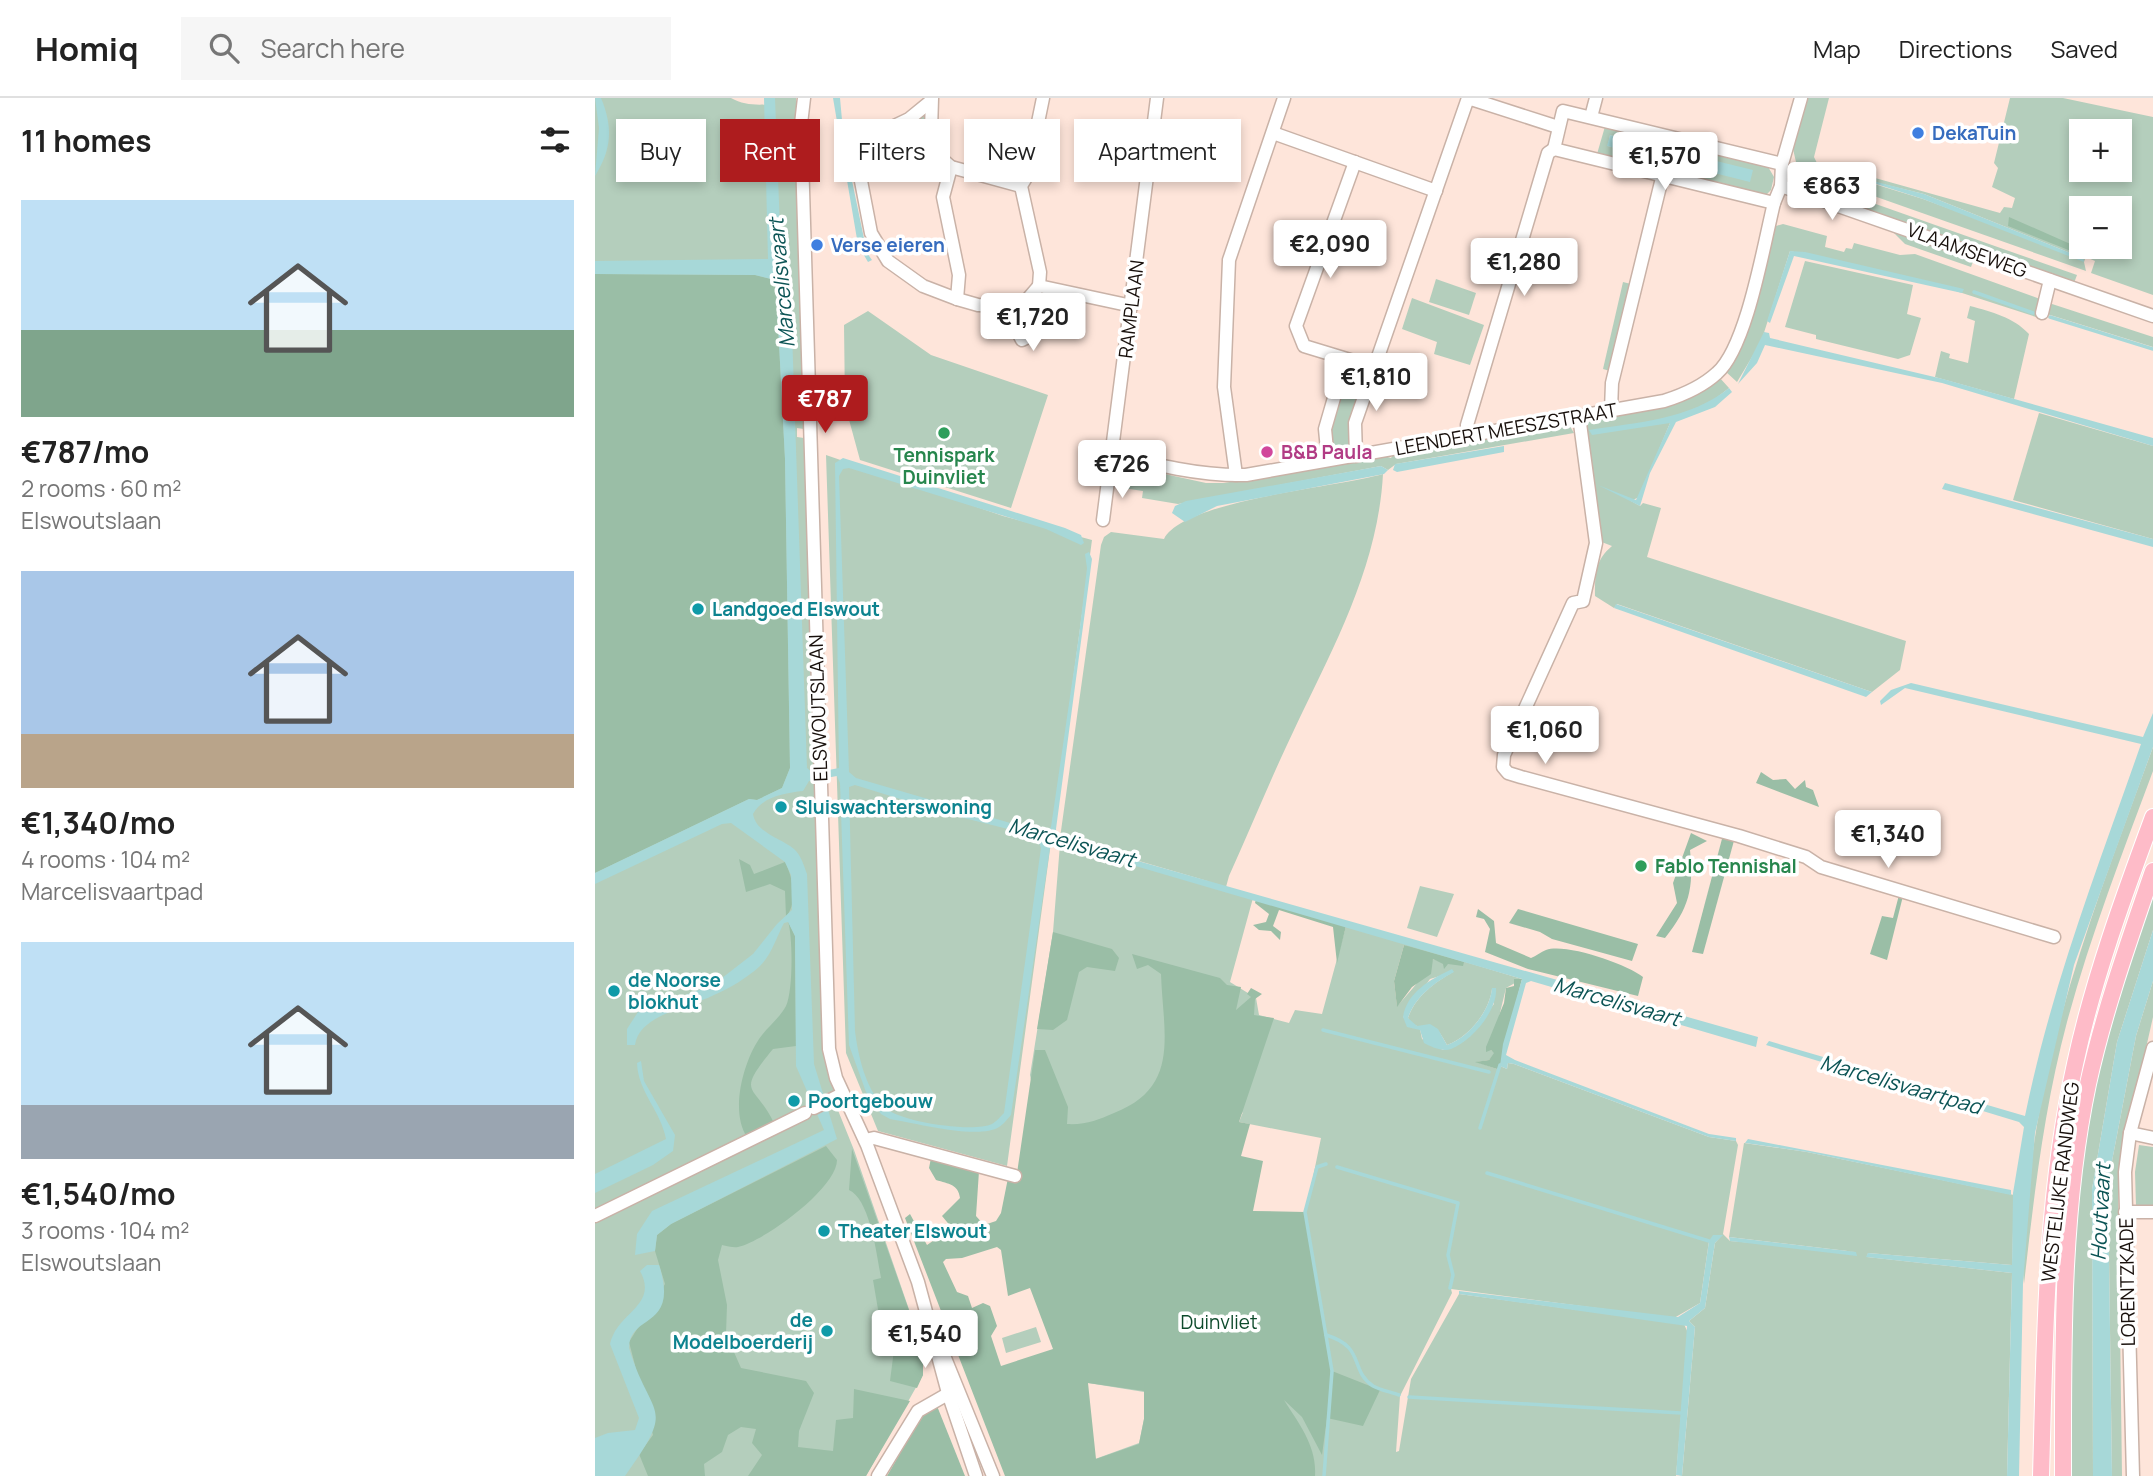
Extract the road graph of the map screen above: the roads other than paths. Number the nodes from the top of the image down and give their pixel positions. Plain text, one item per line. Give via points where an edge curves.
1 (804, 98) edge
2 (1043, 98) edge
3 (1157, 98) edge
4 (1284, 98) edge
5 (1468, 98) edge
6 (1596, 98) edge
7 (1801, 98) edge
8 (932, 99) edge
9 (1562, 104) edge
10 (1591, 117) junction
11 (909, 119) edge
12 (931, 119) edge
13 (1557, 127) junction
14 (1273, 133) junction
15 (1554, 149) junction
16 (1355, 162) junction
17 (950, 164) edge
18 (1781, 164) junction
19 (1663, 174) junction
20 (861, 182) edge
21 (944, 182) edge
22 (1021, 186) junction
23 (1781, 186) junction
24 (1436, 191) junction
25 (1773, 203) junction
26 (2050, 280) junction
27 (1039, 286) junction
28 (957, 299) junction
29 (1027, 300) junction
30 (1004, 306) junction
31 (1132, 306) junction
32 (2042, 313) dead end
33 (2153, 316) edge
34 (1345, 360) junction
35 (1373, 367) junction
36 (1611, 410) junction
37 (1579, 416) junction
38 (1467, 436) junction
39 (1111, 453) junction
40 (1356, 456) junction
41 (1328, 460) junction
42 (1236, 475) junction
43 (1103, 520) dead end
44 (2153, 817) edge
45 (2153, 871) edge
46 (2053, 937) dead end
47 (2153, 1048) edge
48 (842, 1094) junction
49 (2130, 1133) junction
50 (2153, 1138) edge
51 (865, 1140) junction
52 (1015, 1176) dead end
53 (2125, 1212) junction
54 (2153, 1212) edge
55 (595, 1216) edge
56 (954, 1391) junction
57 (878, 1476) edge
58 (976, 1476) edge
59 (993, 1476) edge
60 (2041, 1476) edge
61 (2063, 1476) edge
62 (2133, 1476) edge

1 - 48 street, ELSWOUTSLAAN via 801,166 829,1049
2 - 22 street
3 - 31 street, RAMPLAAN
4 - 14 street
5 - 13 street
5 - 24 street
6 - 10 street
7 - 18 street
8 - 11 street
8 - 12 street
9 - 10 street
9 - 13 street
10 - 18 street
13 - 15 street
14 - 16 street
14 - 42 street via 1229,260 1224,387
15 - 19 street
15 - 38 street via 1549,153
16 - 24 street
16 - 34 street via 1296,326 1304,346
17 - 22 street
18 - 23 street
19 - 25 street
19 - 36 street via 1612,383
20 - 28 street via 871,233 888,261 923,286
21 - 28 street via 943,197 959,275
22 - 27 street
23 - 25 street
23 - 26 street, VLAAMSEWEG
24 - 35 street
25 - 36 street, LEENDERT MEESZSTRAAT via 1737,342 1719,372 1673,398
26 - 32 street
26 - 33 street, VLAAMSEWEG
27 - 29 street
27 - 31 street
28 - 30 street
29 - 30 street
29 - 30 street via 1036,333 1022,340
31 - 39 street, RAMPLAAN
34 - 35 street
34 - 41 street via 1325,429
35 - 40 street via 1355,424
36 - 37 street, LEENDERT MEESZSTRAAT
37 - 38 street, LEENDERT MEESZSTRAAT
37 - 46 street via 1596,543 1583,601 1573,603 1504,755 1503,767 1508,773 1739,836 1806,857 1821,867
38 - 40 street, LEENDERT MEESZSTRAAT
39 - 42 street, LEENDERT MEESZSTRAAT via 1175,470
39 - 43 street, RAMPLAAN
40 - 41 street, LEENDERT MEESZSTRAAT
41 - 42 street, LEENDERT MEESZSTRAAT
44 - 60 main road, WESTELIJKE RANDWEG via 2094,988 2059,1151 2047,1288
45 - 61 main road, WESTELIJKE RANDWEG via 2112,989 2088,1085 2075,1171 2066,1281
47 - 49 street, LORENTZKADE
48 - 51 street, ELSWOUTSLAAN
48 - 55 street
49 - 50 street
49 - 53 street, LORENTZKADE
51 - 52 street via 874,1138
51 - 56 street, ELSWOUTSLAAN
53 - 54 street
53 - 62 street, LORENTZKADE
56 - 57 street via 918,1411
56 - 58 street
56 - 59 street

